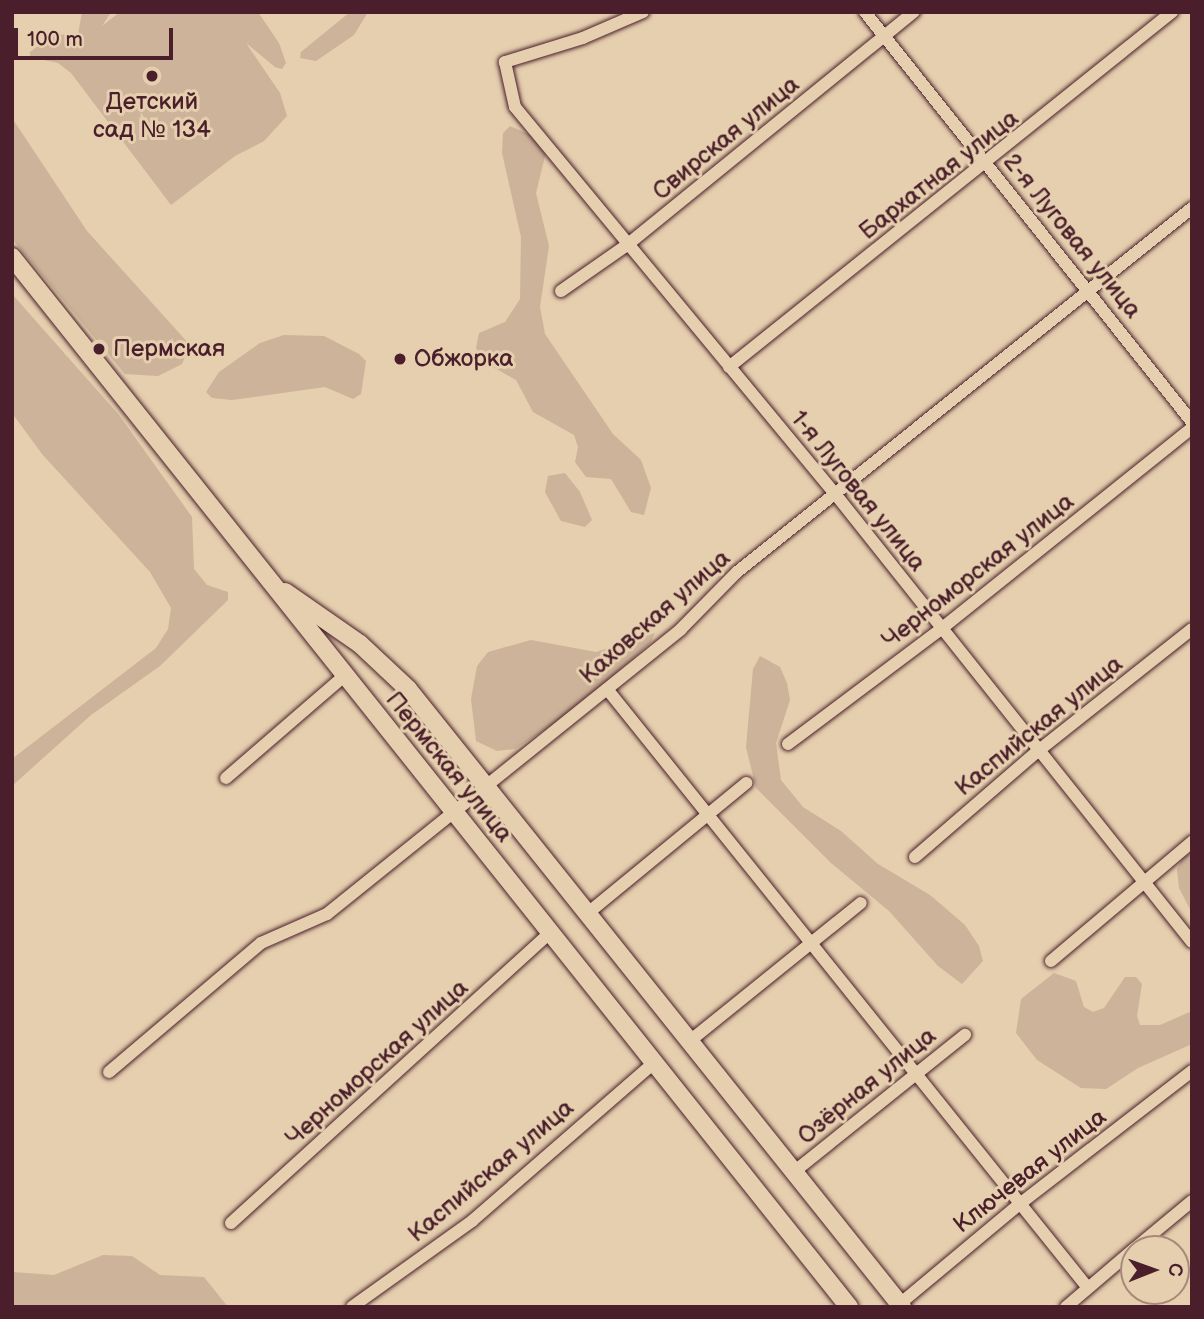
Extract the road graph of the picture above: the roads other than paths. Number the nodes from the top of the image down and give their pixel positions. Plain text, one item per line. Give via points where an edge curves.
1 (643, 12) edge
2 (865, 12) edge
3 (914, 12) edge
4 (1172, 12) edge
5 (884, 37) junction
6 (988, 164) junction
7 (1192, 208) edge
8 (627, 245) junction
9 (12, 257) edge
10 (1090, 290) junction
11 (561, 291) dead end
12 (729, 367) junction
13 (1192, 422) edge
14 (1192, 428) edge
15 (836, 495) junction
16 (268, 580) junction
17 (941, 629) junction
18 (1192, 629) edge
19 (344, 676) junction
20 (607, 689) junction
21 (788, 744) dead end
22 (1038, 751) junction
23 (226, 778) dead end
24 (746, 783) dead end
25 (485, 786) junction
26 (453, 812) junction
27 (707, 813) junction
28 (1192, 842) edge
29 (915, 857) dead end
30 (1145, 882) junction
31 (861, 903) dead end
32 (588, 913) junction
33 (550, 933) junction
34 (1192, 942) edge
35 (812, 944) junction
36 (1051, 961) dead end
37 (965, 1035) dead end
38 (691, 1040) junction
39 (654, 1063) junction
40 (1192, 1071) edge
41 (108, 1072) dead end
42 (916, 1073) junction
43 (795, 1171) junction
44 (1192, 1201) edge
45 (1021, 1203) junction
46 (231, 1223) dead end
47 (1151, 1235) edge
48 (1120, 1261) edge
49 (1088, 1288) junction
50 (900, 1306) edge
51 (352, 1307) edge
52 (849, 1307) edge
53 (1066, 1307) edge

1 - 8 street, 1-я Луговая улица via 583,38 505,62 515,107
2 - 5 street, 2-я Луговая улица
3 - 5 street, Свирская улица
4 - 6 street, Бархатная улица
5 - 6 street, 2-я Луговая улица
5 - 8 street, Свирская улица
6 - 10 street, 2-я Луговая улица
6 - 12 street, Бархатная улица
7 - 10 street, Каховская улица
8 - 11 street, Свирская улица
8 - 12 street, 1-я Луговая улица
9 - 16 street, Пермская улица
10 - 13 street, 2-я Луговая улица
10 - 15 street, Каховская улица
12 - 15 street, 1-я Луговая улица
14 - 17 street, Черноморская улица
15 - 17 street, 1-я Луговая улица
15 - 20 street, Каховская улица via 737,572 681,629
16 - 19 street, Пермская улица
16 - 25 street via 360,644 408,690
17 - 21 street, Черноморская улица
17 - 22 street, 1-я Луговая улица
18 - 22 street, Каспийская улица
19 - 23 street
19 - 26 street, Пермская улица
20 - 25 street, Каховская улица
20 - 27 street
22 - 29 street, Каспийская улица
22 - 30 street, 1-я Луговая улица
24 - 27 street
25 - 26 street, Каховская улица
25 - 32 street
26 - 33 street, Пермская улица
26 - 41 street, Каховская улица via 327,914 261,943
27 - 32 street
27 - 35 street
28 - 30 street
30 - 34 street, 1-я Луговая улица
30 - 36 street
31 - 35 street
32 - 38 street
33 - 39 street, Пермская улица
33 - 46 street, Черноморская улица
35 - 38 street
35 - 42 street
37 - 42 street, Озёрная улица
38 - 43 street
39 - 51 street, Каспийская улица via 472,1221
39 - 52 street, Пермская улица
40 - 45 street, Ключевая улица
42 - 43 street, Озёрная улица
42 - 45 street
43 - 50 street
44 - 47 street
45 - 49 street
45 - 50 street, Ключевая улица
48 - 49 street
49 - 53 street

